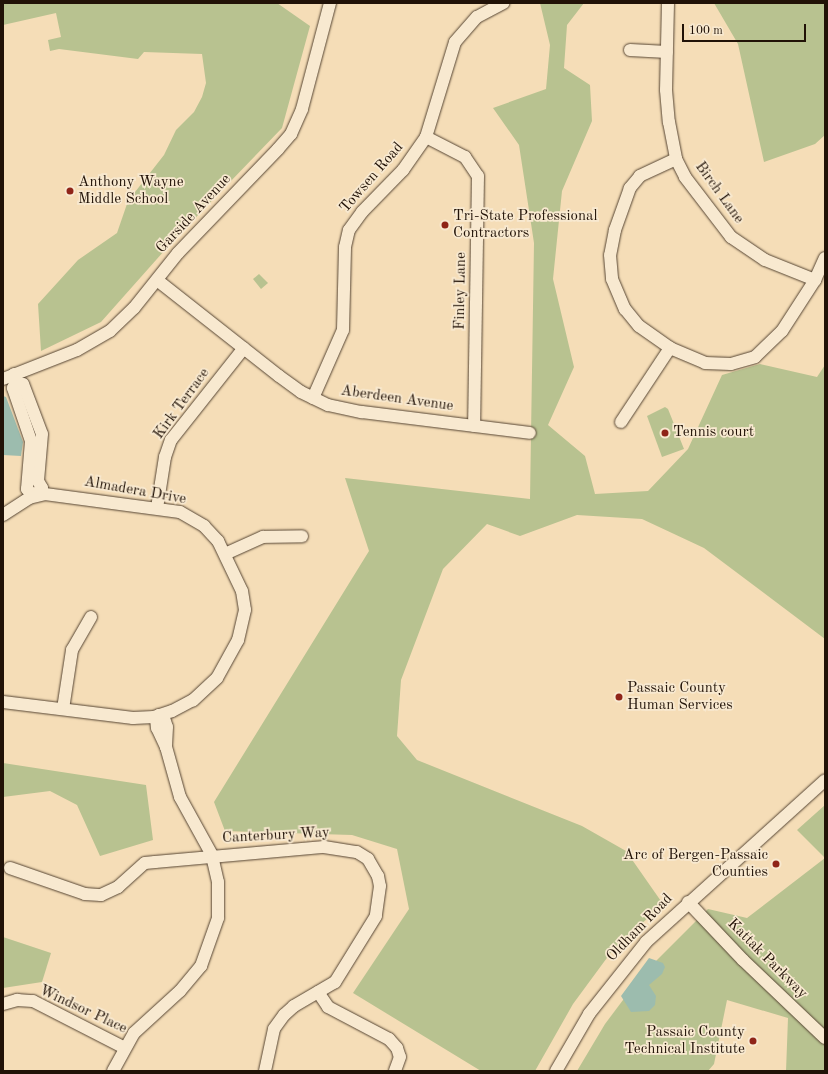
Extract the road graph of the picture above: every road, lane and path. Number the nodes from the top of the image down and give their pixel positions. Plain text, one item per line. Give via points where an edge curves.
1 (330, 3) edge
2 (503, 3) edge
3 (668, 3) edge
4 (630, 50) dead end
5 (667, 52) junction
6 (426, 137) junction
7 (676, 159) junction
8 (825, 258) edge
9 (157, 280) junction
10 (815, 280) junction
11 (244, 348) junction
12 (670, 348) junction
13 (11, 378) edge
14 (312, 398) junction
15 (621, 422) dead end
16 (474, 426) junction
17 (530, 433) dead end
18 (34, 496) junction
19 (157, 508) junction
20 (3, 515) edge
21 (302, 536) dead end
22 (225, 554) junction
23 (91, 617) dead end
24 (3, 702) edge
25 (63, 709) junction
26 (159, 716) junction
27 (825, 780) edge
28 (212, 855) junction
29 (10, 868) dead end
30 (688, 902) junction
31 (318, 992) junction
32 (3, 1004) edge
33 (825, 1038) edge
34 (125, 1048) junction
35 (113, 1071) edge
36 (265, 1071) edge
37 (396, 1071) edge
38 (556, 1071) edge

1 - 9 street, Garside Avenue via 302,109 291,134 178,253
2 - 6 street, Towsen Road via 477,17 455,42
3 - 5 street, Birch Lane
4 - 5 street
5 - 7 street, Birch Lane via 666,90
6 - 14 street, Towsen Road via 403,170 362,212 349,230 345,248 343,330
6 - 16 street, Finley Lane via 465,157 478,176
7 - 10 street, Birch Lane via 706,207 731,237 765,260
7 - 12 street via 640,176 630,188 614,230 610,255 612,279 625,309 639,326
8 - 10 street
9 - 11 street, Aberdeen Avenue
9 - 13 street, Garside Avenue via 134,308 110,331 77,350
10 - 12 street via 782,331 755,358 731,364 705,363
11 - 14 street, Aberdeen Avenue
11 - 19 street, Kirk Terrace via 171,440 165,457
12 - 15 street
13 - 18 street via 31,441 27,489
14 - 16 street, Aberdeen Avenue via 340,409
16 - 17 street, Aberdeen Avenue
18 - 19 street, Almadera Drive via 57,495
18 - 20 street, Almadera Drive
19 - 22 street, Almadera Drive via 180,512 196,520 212,533
21 - 22 street via 263,538
22 - 26 street, Almadera Drive via 244,601 242,630 238,640 210,686 183,706
23 - 25 street via 72,650
24 - 25 street, Almadera Drive
25 - 26 street, Almadera Drive via 134,718
26 - 28 street via 156,719 157,728 166,747 180,797
27 - 30 street, Oldham Road
28 - 29 street, Canterbury Way via 145,863 118,887 101,895 85,894
28 - 31 street, Canterbury Way via 324,847 357,852 375,867 380,886 376,916 342,973 335,982
28 - 34 street via 218,882 219,908 216,930 206,956 188,983 146,1020
30 - 33 street, Kattak Parkway via 743,960
30 - 38 street, Oldham Road via 646,942 610,985 589,1014
31 - 36 street, Canterbury Way via 284,1015 274,1029
31 - 37 street via 328,1007 393,1043 400,1057
32 - 34 street, Windsor Place via 17,1000 33,1001
34 - 35 street

